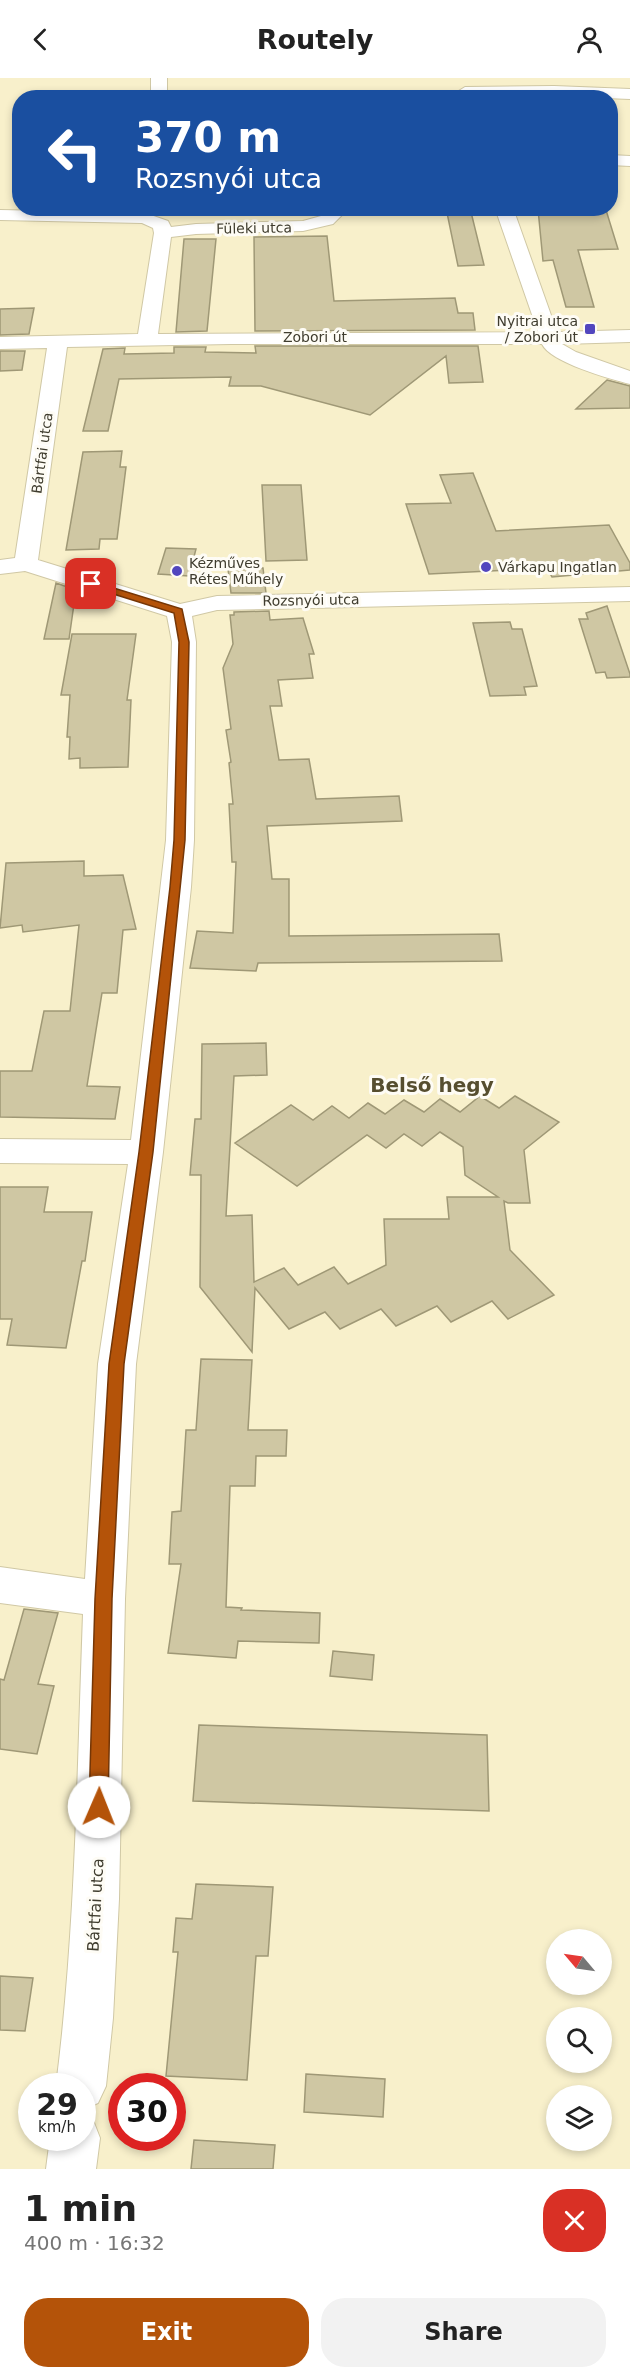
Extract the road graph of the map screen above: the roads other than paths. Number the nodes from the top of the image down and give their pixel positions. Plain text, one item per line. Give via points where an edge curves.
1 (464, 89) edge
2 (509, 90) edge
3 (49, 216) edge
4 (331, 216) edge
5 (507, 216) edge
6 (163, 233) junction
7 (630, 336) edge
8 (549, 338) junction
9 (147, 340) junction
10 (58, 342) junction
11 (0, 343) edge
12 (630, 378) edge
13 (26, 564) junction
14 (0, 567) edge
15 (630, 594) edge
16 (179, 612) junction
17 (0, 1151) edge
18 (146, 1152) junction
19 (0, 1585) edge
20 (104, 1599) junction
21 (83, 2073) edge
22 (73, 2151) edge
23 (71, 2169) edge

1 - 2 street
3 - 6 street via 146,218 162,225
4 - 6 street, Füleki utca via 303,226
5 - 8 street
6 - 9 street
7 - 8 street, Zobori út
8 - 9 street, Zobori út
8 - 12 street via 553,347 569,356
9 - 10 street, Zobori út
10 - 11 street, Zobori út
10 - 13 street, Bártfai utca
13 - 14 street
13 - 16 street
15 - 16 street, Rozsnyói utca via 217,603
16 - 18 street, Bártfai utca via 184,642 180,840
17 - 18 street
18 - 20 street, Bártfai utca via 117,1364
19 - 20 street
20 - 21 street, Bártfai utca via 96,1899
22 - 23 street

